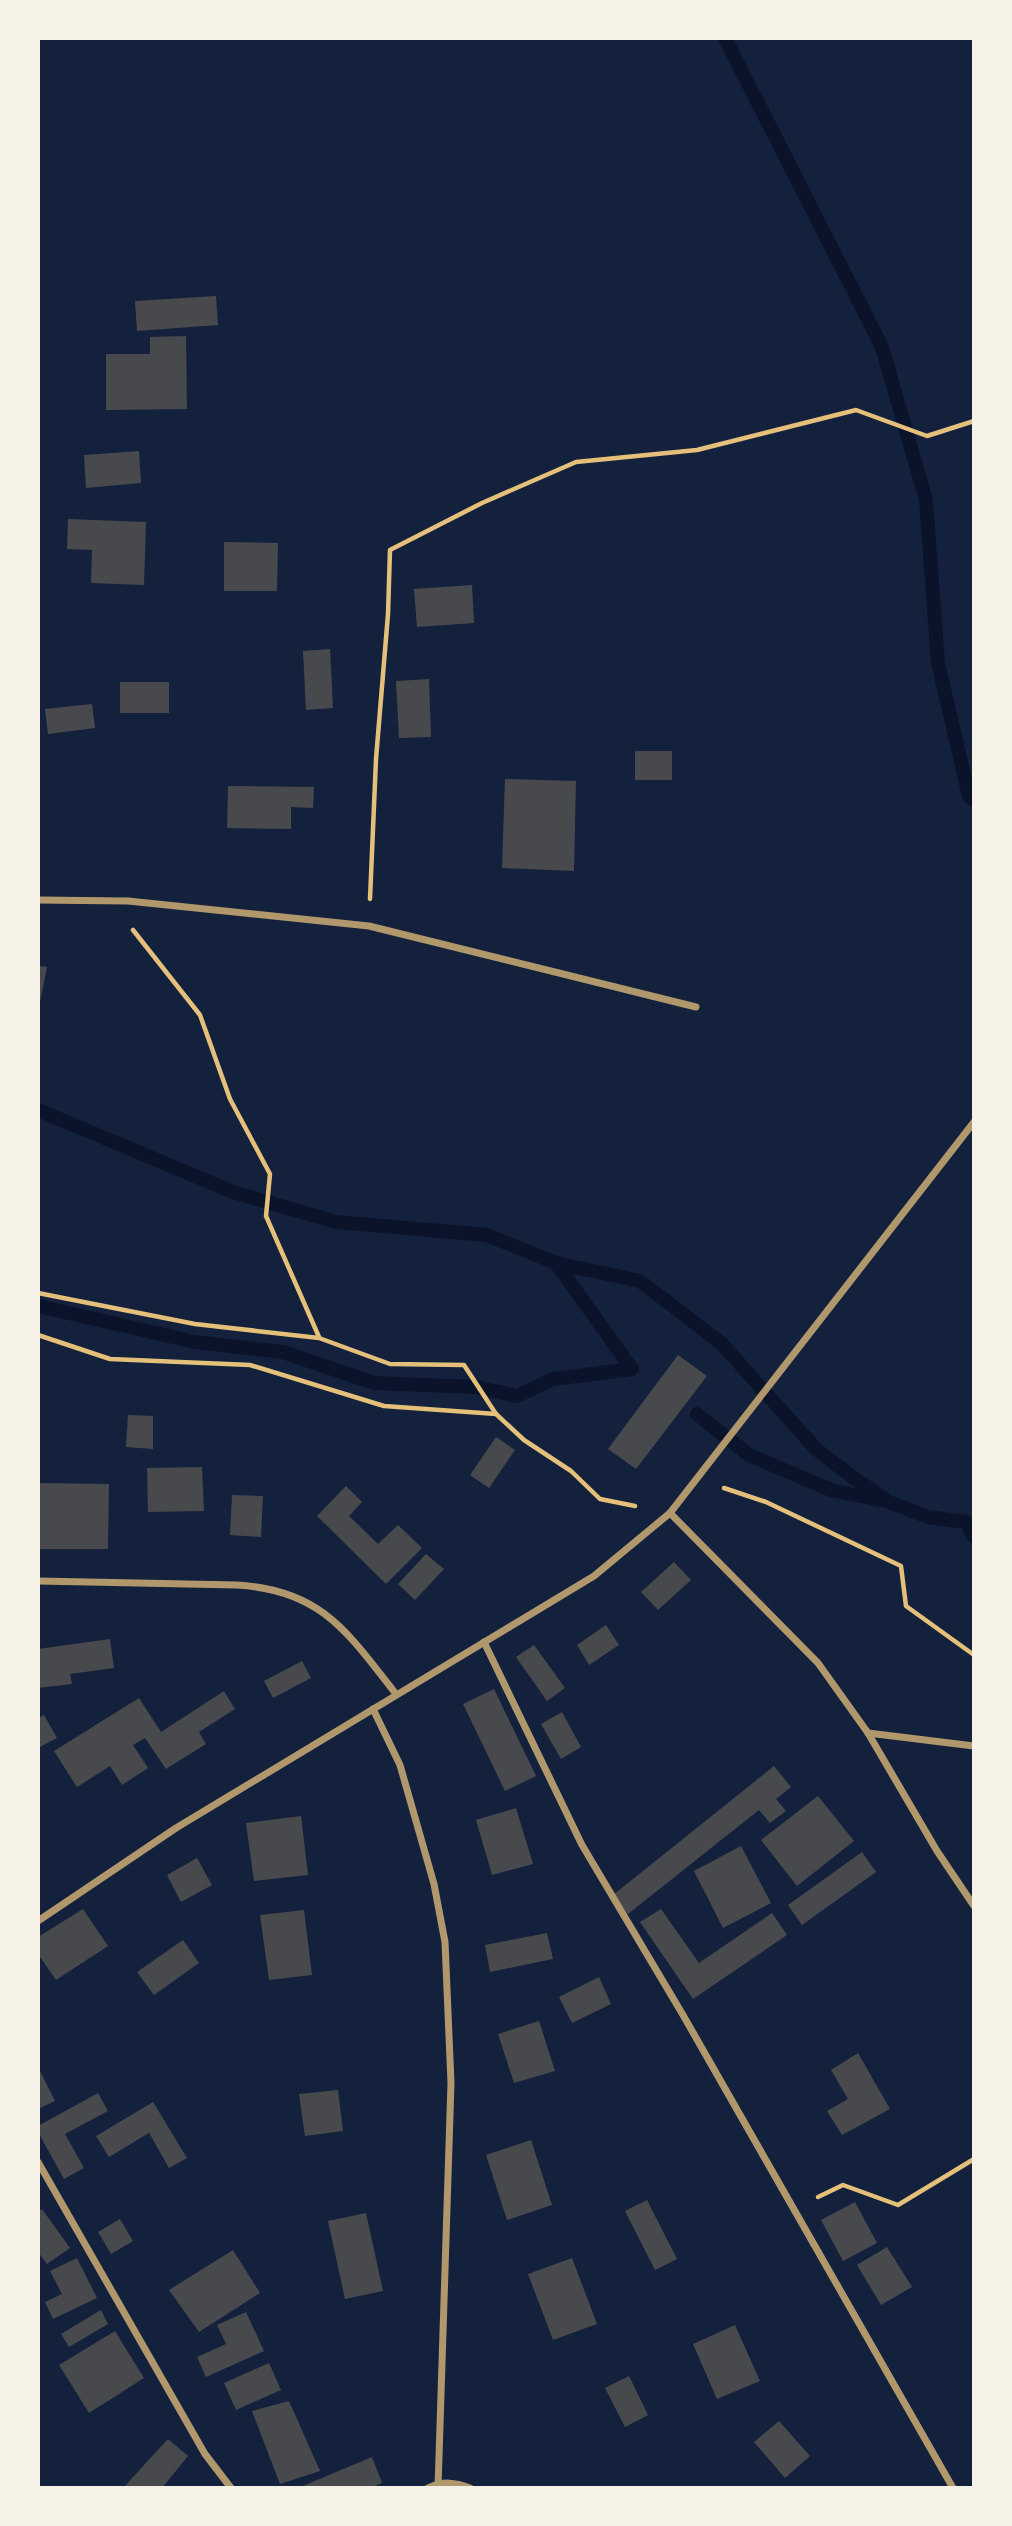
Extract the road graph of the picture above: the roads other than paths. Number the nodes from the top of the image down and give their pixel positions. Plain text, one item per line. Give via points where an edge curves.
1 (38, 900) edge
2 (696, 1007) dead end
3 (974, 1122) edge
4 (670, 1513) junction
5 (38, 1581) edge
6 (484, 1642) junction
7 (396, 1694) junction
8 (373, 1709) junction
9 (868, 1733) junction
10 (974, 1746) edge
11 (974, 1906) edge
12 (38, 1921) edge
13 (38, 2162) edge
14 (438, 2485) edge
15 (231, 2487) edge
16 (428, 2487) edge
17 (470, 2487) edge
18 (953, 2487) edge

1 - 2 street via 128,901 369,926
3 - 4 street
4 - 6 street via 594,1576
4 - 9 street via 818,1663
5 - 7 street via 262,1586 285,1593 312,1604 338,1623
6 - 7 street
6 - 18 street via 582,1845
7 - 8 street
8 - 12 street via 176,1828
8 - 14 street via 400,1765 434,1884 445,1942 451,2083
9 - 10 street
9 - 11 street
13 - 15 street via 205,2454
14 - 16 street
14 - 17 street

